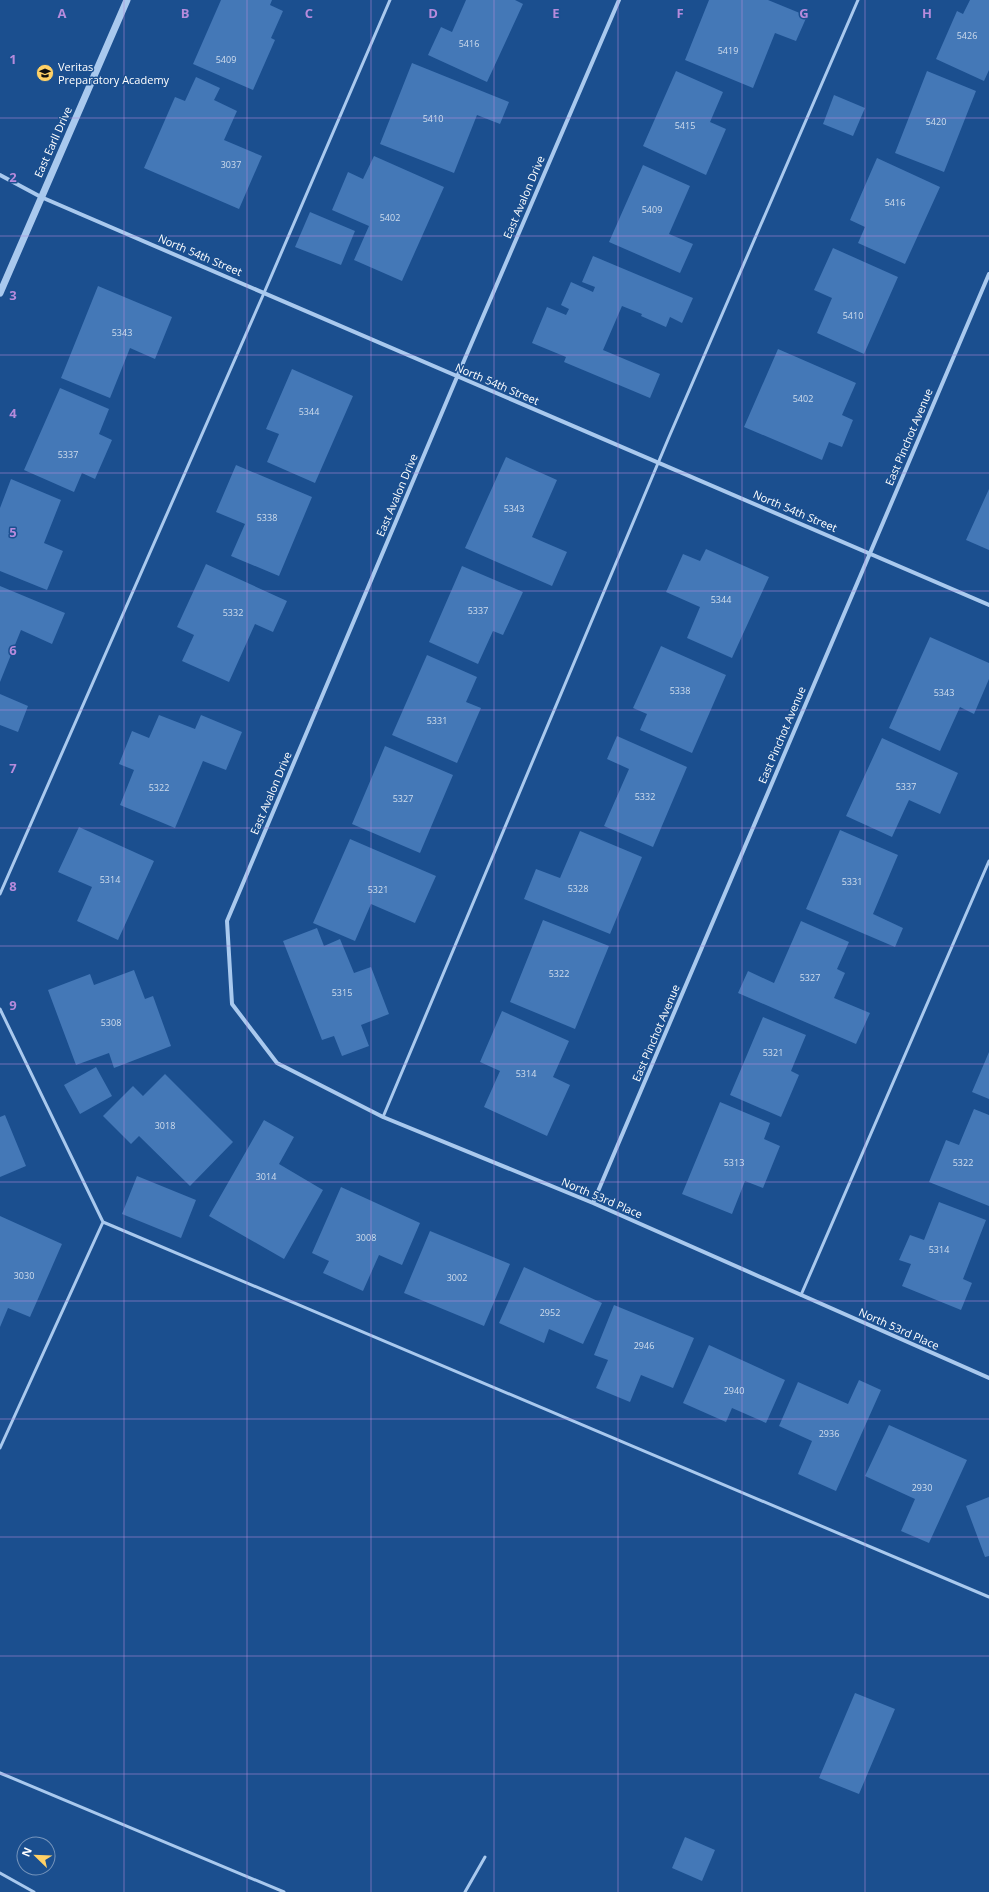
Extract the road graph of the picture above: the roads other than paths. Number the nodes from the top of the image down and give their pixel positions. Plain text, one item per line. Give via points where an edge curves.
1 (127, 0) edge
2 (390, 0) edge
3 (619, 0) edge
4 (858, 0) edge
5 (0, 175) edge
6 (41, 197) junction
7 (989, 274) edge
8 (264, 292) junction
9 (0, 293) edge
10 (457, 376) junction
11 (658, 462) junction
12 (869, 553) junction
13 (989, 605) edge
14 (989, 861) edge
15 (0, 894) edge
16 (232, 1004) joint
17 (0, 1009) edge
18 (383, 1117) junction
19 (593, 1203) junction
20 (103, 1222) junction
21 (801, 1295) junction
22 (989, 1378) edge
23 (0, 1448) edge
24 (989, 1597) edge
25 (0, 1773) edge
26 (485, 1857) dead end
27 (0, 1874) edge
28 (34, 1892) edge
29 (284, 1892) edge
30 (465, 1892) edge

1 - 6 street, East Earll Drive
2 - 8 lane
3 - 10 street, East Avalon Drive
4 - 11 lane
5 - 6 street, North 54th Street
6 - 8 street, North 54th Street
6 - 9 street, East Earll Drive
7 - 12 street, East Pinchot Avenue
8 - 10 street, North 54th Street
8 - 15 lane
10 - 11 street, North 54th Street
10 - 16 street, East Avalon Drive via 227,921
11 - 12 street, North 54th Street
11 - 18 lane
12 - 13 street, North 54th Street
12 - 19 street, East Pinchot Avenue
14 - 21 lane
16 - 18 street, North 53rd Place via 277,1063
17 - 20 lane
18 - 19 street, North 53rd Place
19 - 21 street, North 53rd Place
20 - 23 lane
20 - 24 lane
21 - 22 street, North 53rd Place
25 - 29 lane
26 - 30 lane
27 - 28 lane

